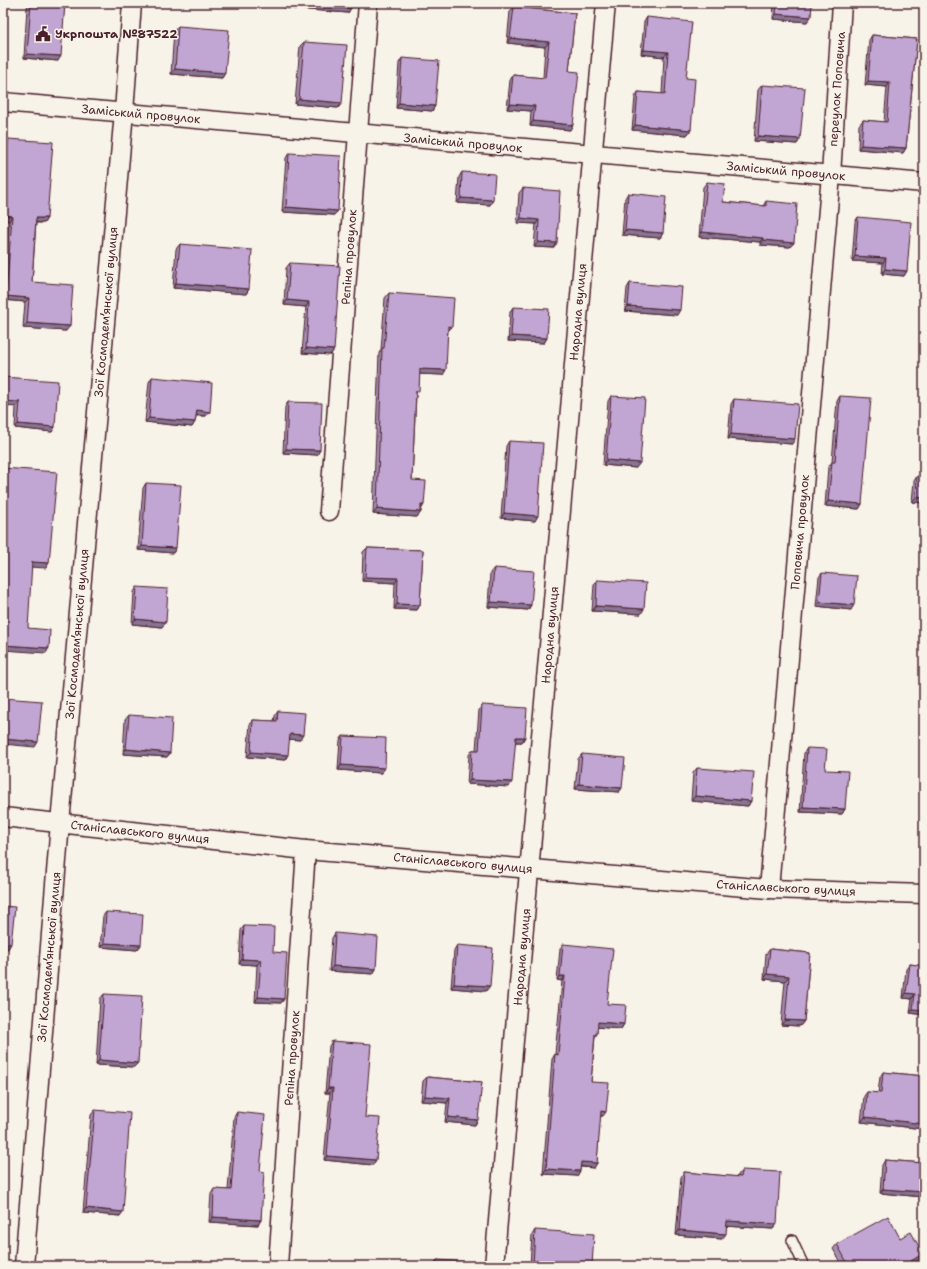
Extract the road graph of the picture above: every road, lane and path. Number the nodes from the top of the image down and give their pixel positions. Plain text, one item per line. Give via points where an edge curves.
1 (132, 3) edge
2 (368, 3) edge
3 (606, 3) edge
4 (842, 3) edge
5 (3, 102) edge
6 (124, 112) junction
7 (359, 134) junction
8 (592, 154) junction
9 (831, 175) junction
10 (924, 183) edge
11 (329, 511) dead end
12 (3, 817) edge
13 (60, 823) junction
14 (306, 850) junction
15 (530, 868) junction
16 (769, 889) junction
17 (924, 894) edge
18 (792, 1240) dead end
19 (24, 1266) edge
20 (278, 1266) edge
21 (494, 1266) edge
22 (804, 1266) edge

1 - 6 street, Зої Космодем’янської вулиця
2 - 7 street, Рєпіна провулок
3 - 8 street, Народна вулиця
4 - 9 street, переулок Поповича
5 - 6 street, Заміський провулок
6 - 7 street, Заміський провулок
6 - 13 street, Зої Космодем’янської вулиця
7 - 8 street, Заміський провулок
7 - 11 street, Рєпіна провулок
8 - 9 street, Заміський провулок
8 - 15 street, Народна вулиця
9 - 10 street, Заміський провулок
9 - 16 street, Поповича провулок
12 - 13 street, Станіславського вулиця
13 - 14 street, Станіславського вулиця
13 - 19 street, Зої Космодем’янської вулиця
14 - 15 street, Станіславського вулиця
14 - 20 street, Рєпіна провулок
15 - 16 street, Станіславського вулиця
15 - 21 street, Народна вулиця
16 - 17 street, Станіславського вулиця
18 - 22 lane

